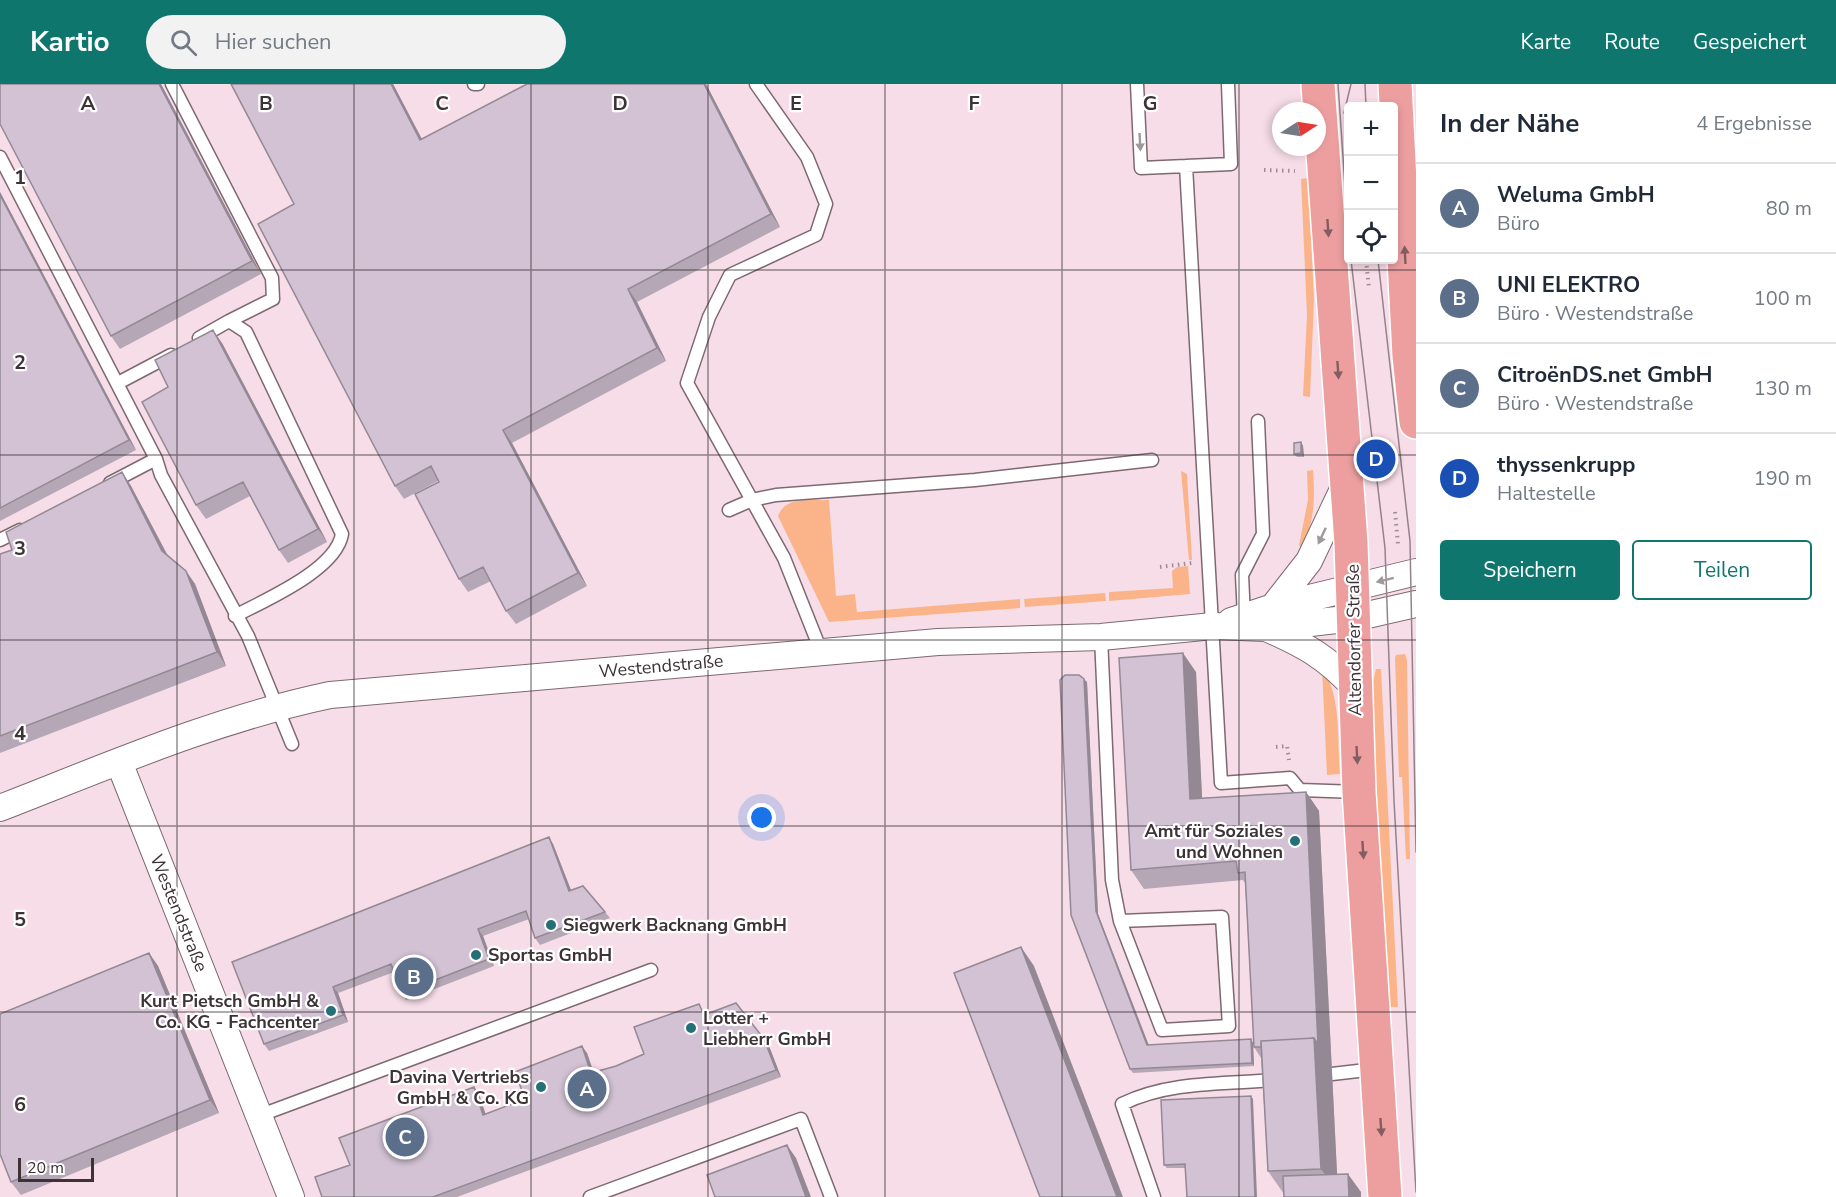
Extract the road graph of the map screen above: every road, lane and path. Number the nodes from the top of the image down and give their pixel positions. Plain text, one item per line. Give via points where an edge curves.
1 (172, 84) edge
2 (756, 84) edge
3 (1137, 84) edge
4 (1228, 84) edge
5 (1318, 84) edge
6 (1395, 84) edge
7 (0, 157) edge
8 (1186, 166) junction
9 (1264, 171) dead end
10 (1296, 171) dead end
11 (1366, 264) edge
12 (1369, 288) dead end
13 (229, 321) junction
14 (118, 383) junction
15 (1258, 421) dead end
16 (1416, 422) edge
17 (156, 459) junction
18 (1152, 460) dead end
19 (1346, 482) junction
20 (93, 492) edge
21 (752, 500) junction
22 (729, 510) dead end
23 (1395, 512) dead end
24 (31, 524) edge
25 (0, 540) edge
26 (1398, 544) dead end
27 (1209, 563) junction
28 (1160, 567) dead end
29 (1416, 572) edge
30 (1354, 603) junction
31 (1416, 604) edge
32 (235, 616) junction
33 (1257, 620) junction
34 (1214, 626) junction
35 (1101, 638) junction
36 (821, 651) junction
37 (1354, 687) junction
38 (278, 706) junction
39 (292, 744) dead end
40 (119, 762) junction
41 (1359, 792) junction
42 (0, 808) edge
43 (1120, 921) junction
44 (651, 970) dead end
45 (1377, 1068) junction
46 (1332, 1074) dead end
47 (1278, 1080) edge
48 (1171, 1087) junction
49 (1173, 1103) edge
50 (261, 1115) junction
51 (291, 1197) edge
52 (590, 1197) edge
53 (831, 1197) edge
54 (1154, 1197) edge
55 (1385, 1197) edge

1 - 13 lane via 272,278 273,299
2 - 21 lane via 807,157 826,204 816,234 730,275 709,317 687,383
3 -> 8 lane via 1141,168
4 - 8 lane via 1232,164
5 -> 19 main road, Altendorfer Straße
16 -> 6 main road
7 - 14 lane
8 - 27 lane
9 - 10 path
11 - 12 path
13 - 14 lane
13 - 32 lane via 246,332 342,534 335,554 297,582
14 - 17 lane
15 - 33 lane via 1263,534 1242,575
17 - 20 lane
17 - 32 lane via 160,476
18 - 21 lane
19 - 30 main road, Altendorfer Straße
19 -> 33 street via 1309,561
21 - 22 lane
21 - 36 lane via 784,558
23 - 26 path
24 - 25 lane
27 - 28 path
27 - 34 lane
29 -> 30 street, Westendstraße
30 - 31 street, Westendstraße
30 - 33 street, Westendstraße
30 - 37 main road, Altendorfer Straße
32 - 38 lane via 248,636
33 - 34 street, Westendstraße
33 - 37 street, Westendstraße via 1317,652
34 - 35 street, Westendstraße
34 - 41 lane via 1221,783 1290,778 1300,790
35 - 36 street, Westendstraße via 959,641
35 - 43 lane via 1112,880
36 - 38 street, Westendstraße via 357,691
37 -> 41 main road, Altendorfer Straße
38 - 39 lane
38 - 40 street, Westendstraße
40 - 42 street, Westendstraße
40 - 50 street, Westendstraße
41 -> 45 main road, Altendorfer Straße
43 - 43 lane via 1222,917 1229,1026 1162,1030
44 - 50 lane
45 - 46 lane
45 -> 55 main road, Altendorfer Straße
47 - 48 lane
48 - 49 lane
48 - 54 lane via 1122,1104
50 - 51 street, Westendstraße
52 - 53 lane via 801,1119

